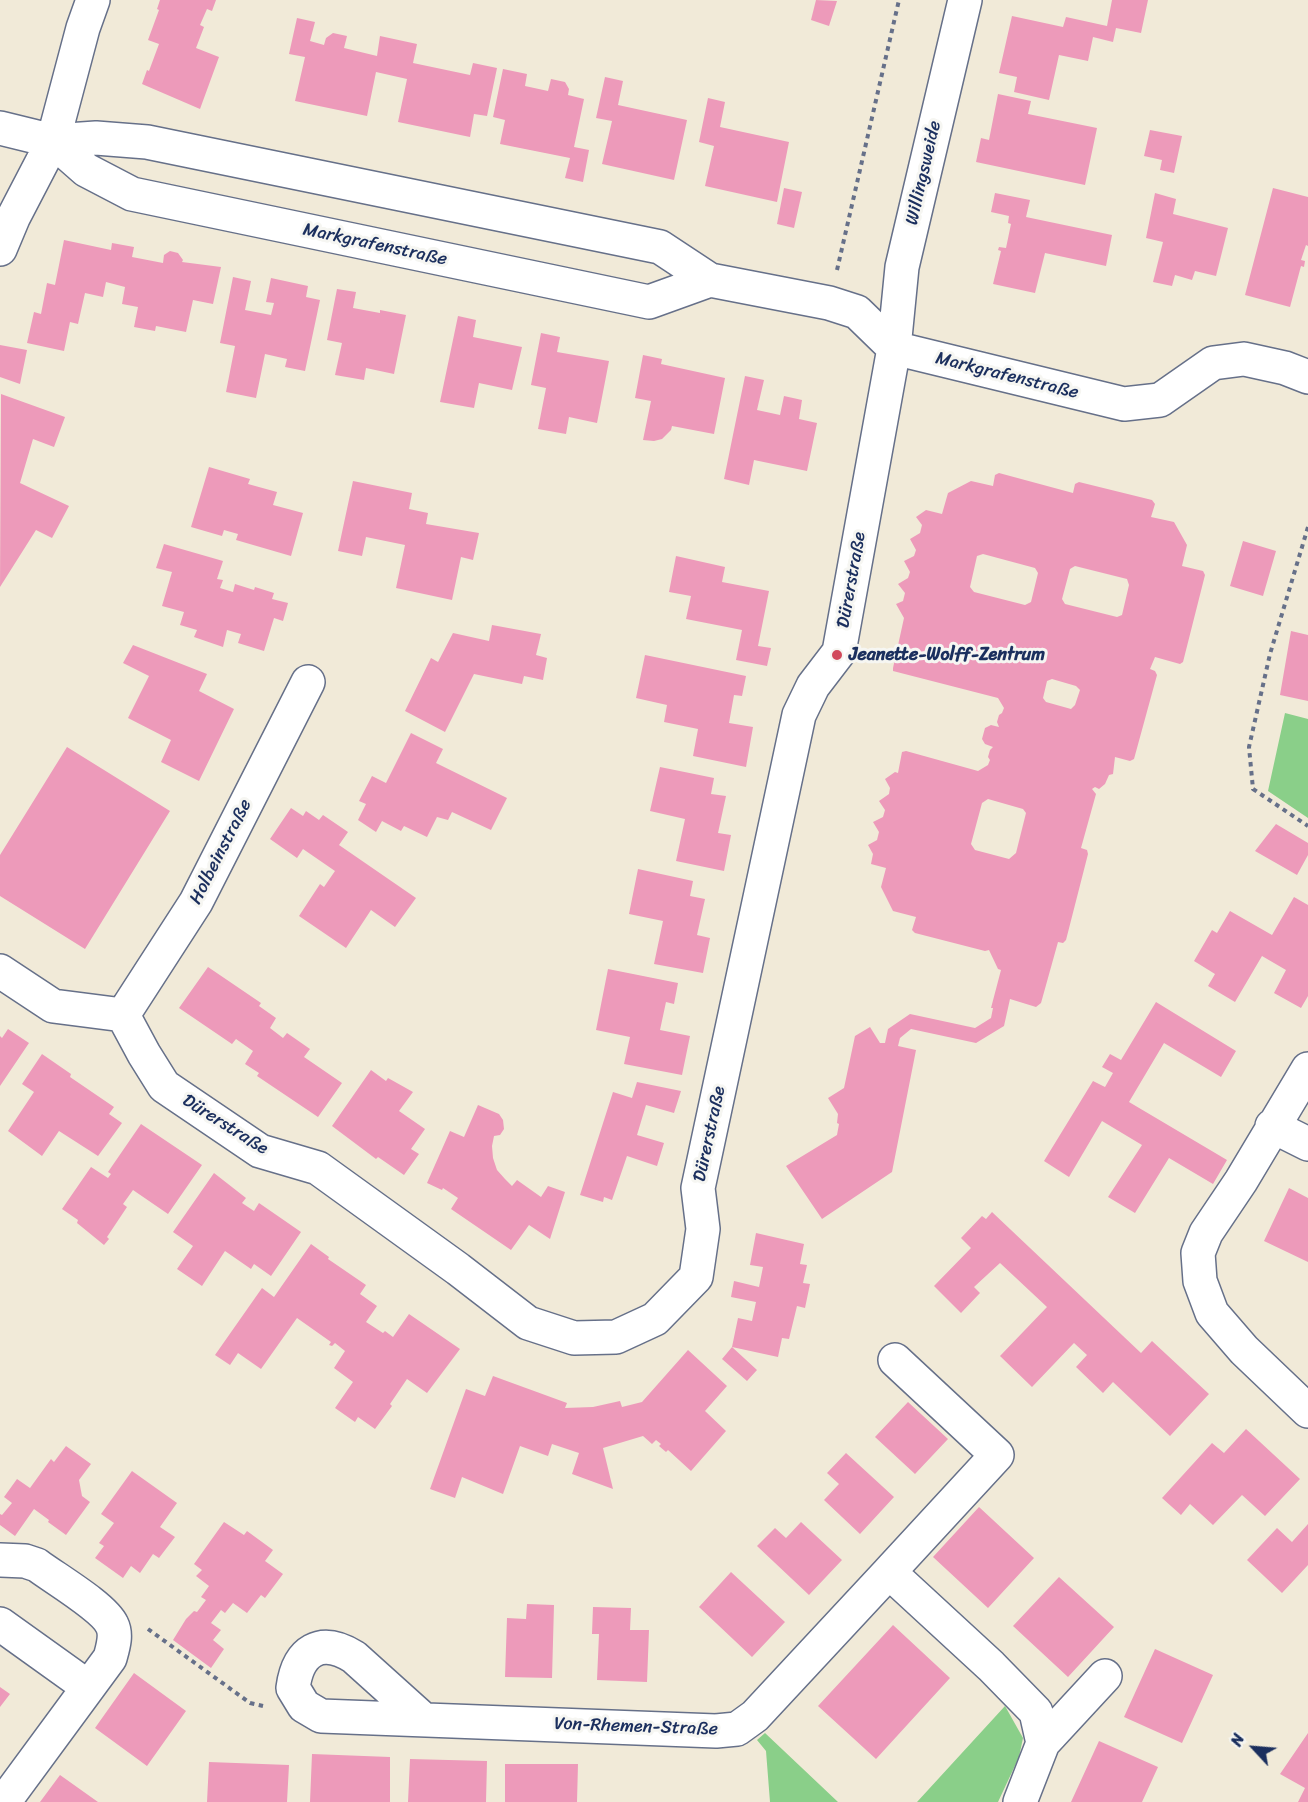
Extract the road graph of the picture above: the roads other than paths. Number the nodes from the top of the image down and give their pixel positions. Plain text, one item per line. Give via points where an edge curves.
1 (93, 0) edge
2 (965, 0) edge
3 (0, 128) edge
4 (53, 141) junction
5 (0, 249) edge
6 (710, 280) junction
7 (894, 348) junction
8 (1308, 377) edge
9 (308, 682) dead end
10 (0, 970) edge
11 (123, 1015) junction
12 (1308, 1069) edge
13 (1272, 1126) junction
14 (1308, 1144) edge
15 (895, 1360) dead end
16 (1308, 1411) edge
17 (0, 1560) edge
18 (889, 1572) junction
19 (0, 1624) edge
20 (1106, 1676) dead end
21 (88, 1688) junction
22 (424, 1720) dead end
23 (1043, 1743) junction
24 (4, 1802) edge
25 (1020, 1802) edge

1 - 4 street
2 - 7 street, Willingsweide via 902,267
3 - 4 street, Markgrafenstraße
4 - 5 street
4 - 6 street, Markgrafenstraße via 96,138 147,142 660,247
4 - 6 street, Markgrafenstraße via 86,171 132,194 649,302
6 - 7 street, Markgrafenstraße via 857,312
7 - 8 street, Markgrafenstraße via 1124,404 1160,400 1212,363 1244,359
7 - 11 street, Dürerstraße via 839,652 813,686 799,714 698,1188 703,1229 696,1277 655,1319 616,1337 574,1338 528,1323 318,1168 260,1151 164,1086
9 - 11 street, Holbeinstraße via 196,902
10 - 11 street via 53,1006
12 - 13 street
13 - 14 street
13 - 16 street via 1206,1233 1198,1253 1200,1281 1212,1313 1244,1350
15 - 18 street, Von-Rhemen-Straße via 997,1455
17 - 21 street via 37,1565 103,1612 112,1625 110,1658
18 - 22 street, Von-Rhemen-Straße via 755,1716 737,1729
18 - 23 street via 1036,1712
19 - 21 street
20 - 23 street
21 - 24 street
23 - 25 street

